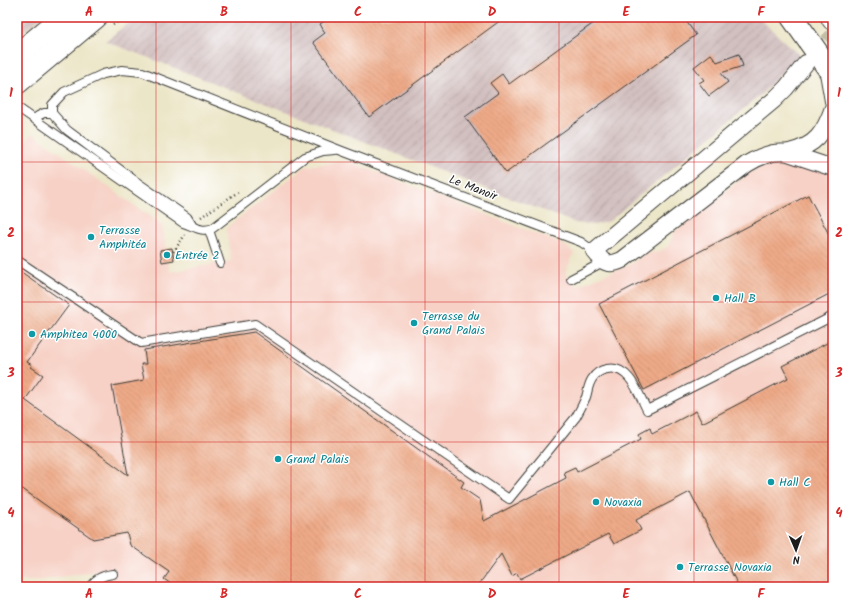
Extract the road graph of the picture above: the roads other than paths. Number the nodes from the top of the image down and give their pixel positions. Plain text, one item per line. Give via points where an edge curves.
1 (63, 17) edge
2 (96, 17) edge
3 (792, 17) edge
4 (17, 55) edge
5 (822, 68) edge
6 (17, 83) edge
7 (833, 101) edge
8 (17, 107) edge
9 (833, 108) edge
10 (52, 113) junction
11 (38, 116) dead end
12 (342, 151) junction
13 (788, 152) junction
14 (833, 168) edge
15 (192, 226) junction
16 (209, 230) junction
17 (598, 256) junction
18 (17, 260) edge
19 (220, 263) dead end
20 (571, 279) dead end
21 (833, 316) edge
22 (113, 574) dead end
23 (90, 587) edge

1 - 4 main road
2 - 6 main road
3 - 5 main road
5 - 7 street
5 - 17 street via 786,88
8 - 15 lane via 182,223
9 - 13 street via 819,136 808,145
10 - 11 lane
10 - 12 lane, Le Manoir via 52,105 64,92 103,74 122,70 142,72
10 - 15 lane via 67,130 187,217
12 - 16 lane via 322,151 305,157
12 - 17 lane, Le Manoir via 581,242
13 - 14 street
13 - 17 street via 756,158 617,262 610,264
15 - 16 lane via 200,230
16 - 19 lane
17 - 20 lane
18 - 21 lane via 141,343 255,324 509,499 576,417 596,374 616,369 628,375 647,410
22 - 23 lane via 102,576

